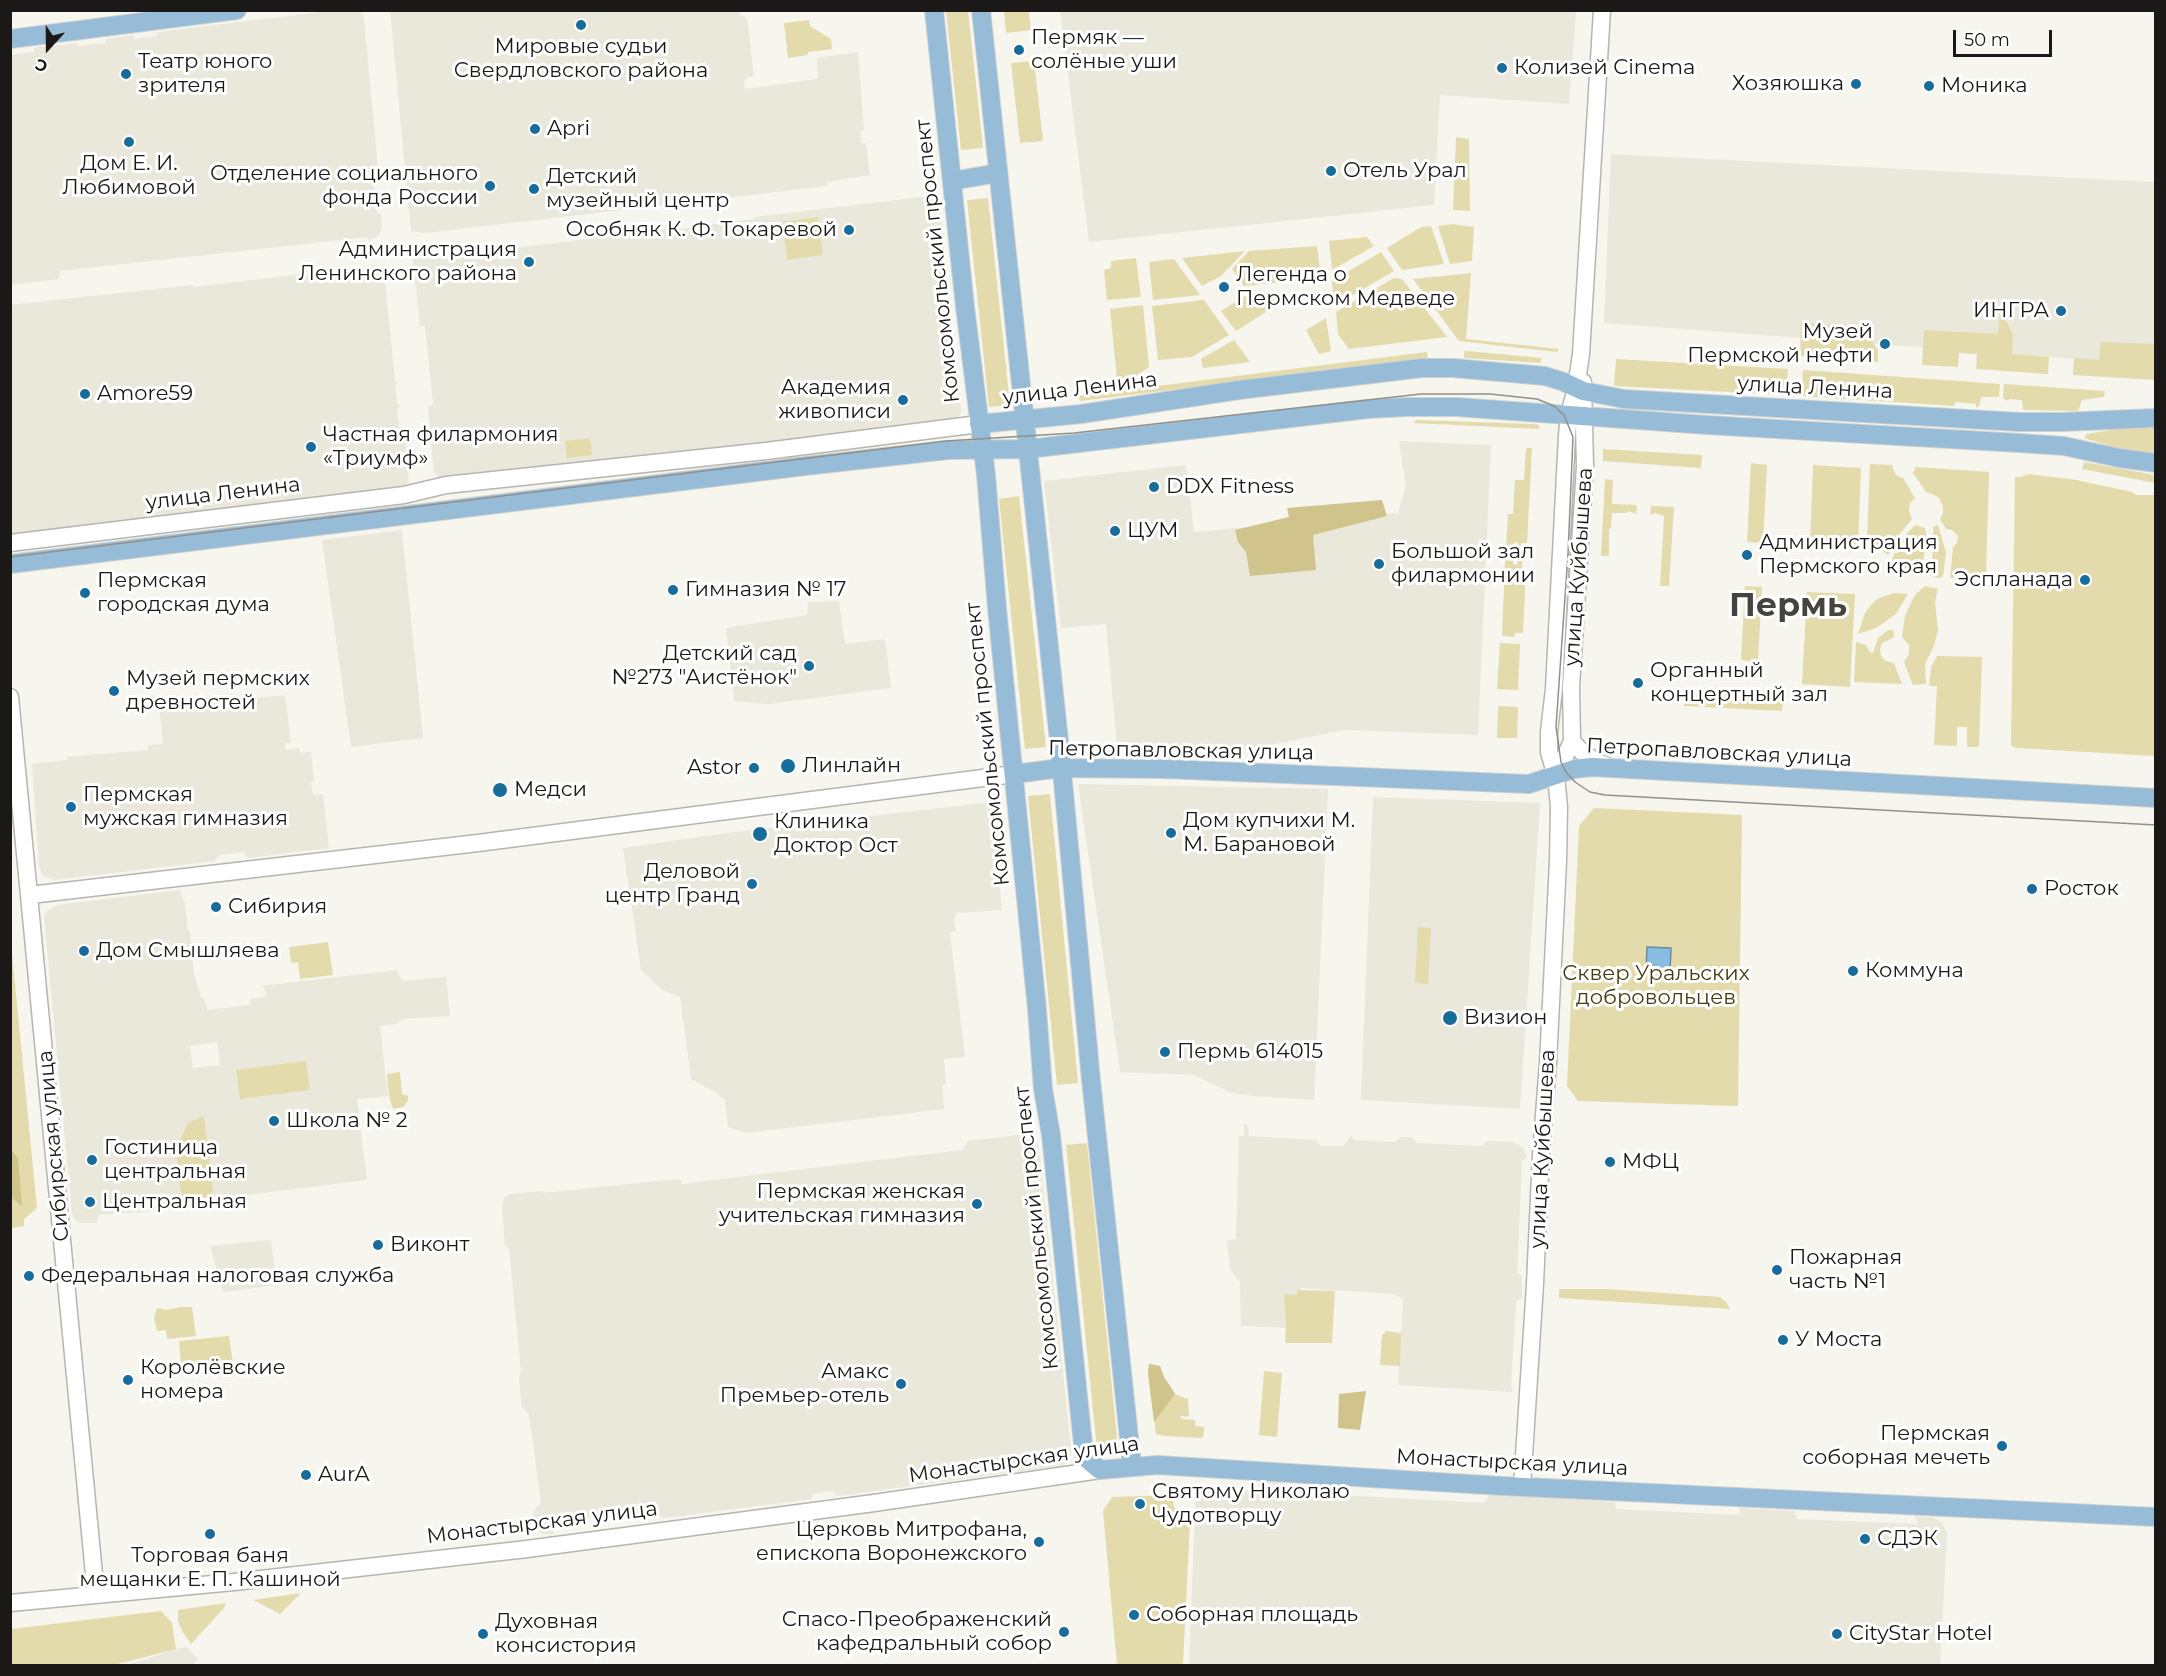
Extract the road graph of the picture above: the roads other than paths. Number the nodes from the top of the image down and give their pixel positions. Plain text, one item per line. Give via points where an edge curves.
1 (237, 10) edge
2 (934, 10) edge
3 (981, 10) edge
4 (1602, 10) edge
5 (10, 39) edge
6 (998, 173) junction
7 (952, 181) junction
8 (1580, 390) junction
9 (1545, 413) junction
10 (1577, 415) junction
11 (2156, 418) edge
12 (1024, 420) junction
13 (979, 424) junction
14 (1567, 435) junction
15 (982, 449) junction
16 (1028, 449) junction
17 (2156, 463) edge
18 (10, 543) edge
19 (10, 564) edge
20 (10, 697) edge
21 (1572, 741) junction
22 (1061, 768) junction
23 (1612, 768) junction
24 (1014, 774) junction
25 (1556, 776) junction
26 (2156, 798) edge
27 (30, 895) junction
28 (1084, 1454) junction
29 (1132, 1466) junction
30 (1100, 1470) junction
31 (1077, 1473) junction
32 (1522, 1487) junction
33 (2156, 1518) edge
34 (96, 1595) junction
35 (10, 1603) edge

1 - 5 main road
2 - 7 main road, Комсомольский проспект
3 - 6 main road
4 - 8 main road, улица Куйбышева
6 - 7 main road
6 - 12 main road
7 - 13 main road, Комсомольский проспект
8 - 10 main road, улица Куйбышева
8 - 11 main road, улица Ленина via 1624,399 2019,422
8 - 12 main road, улица Ленина via 1538,375 1422,368
9 - 10 main road, улица Ленина
9 - 14 main road via 1560,421
9 - 16 main road, улица Ленина via 1457,407 1368,409
10 - 14 main road, улица Куйбышева
10 - 17 main road, улица Ленина via 2064,446
10 - 21 main road, улица Куйбышева via 1586,466 1571,687
12 - 13 main road, улица Ленина
12 - 16 main road
13 - 15 main road, Комсомольский проспект
13 - 18 main road, улица Ленина via 754,453 446,485 404,495
14 - 25 main road, улица Куйбышева via 1549,732 1549,753
15 - 16 main road, улица Ленина
15 - 19 main road, улица Ленина via 805,466
15 - 24 main road, Комсомольский проспект
16 - 22 main road
20 - 27 main road, Сибирская улица
21 - 23 main road via 1592,759
21 - 25 main road, улица Куйбышева
22 - 24 main road, Петропавловская улица
22 - 25 main road, Петропавловская улица via 1529,784
22 - 29 main road
23 - 25 main road, Петропавловская улица via 1592,767
23 - 26 main road, Петропавловская улица
24 - 27 main road, Петропавловская улица via 478,843
24 - 28 main road, Комсомольский проспект via 1043,1089
25 - 32 main road, улица Куйбышева via 1559,807 1554,939
27 - 34 main road, Сибирская улица
28 - 30 main road
28 - 31 main road, Комсомольский проспект
29 - 30 main road, Монастырская улица
29 - 32 main road, Монастырская улица
30 - 31 main road, Монастырская улица
31 - 34 main road, Монастырская улица via 527,1549
32 - 33 main road, Монастырская улица
34 - 35 main road, Монастырская улица

